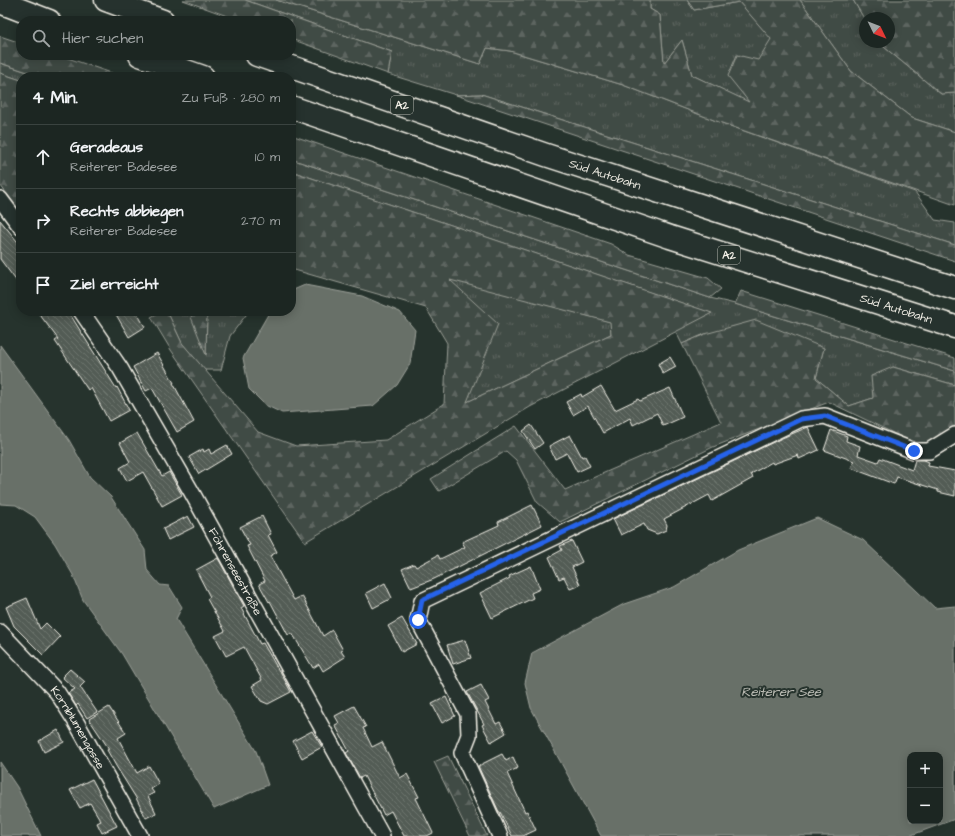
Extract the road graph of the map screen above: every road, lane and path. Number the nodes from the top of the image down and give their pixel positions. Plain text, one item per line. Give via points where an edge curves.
1 (106, 0) edge
2 (0, 2) edge
3 (36, 16) edge
4 (150, 16) edge
5 (0, 19) edge
6 (16, 21) edge
7 (154, 60) edge
8 (271, 60) edge
9 (189, 72) edge
10 (296, 109) edge
11 (0, 199) edge
12 (16, 220) edge
13 (955, 288) edge
14 (84, 316) edge
15 (955, 328) edge
16 (955, 434) edge
17 (0, 632) edge
18 (140, 836) edge
19 (382, 836) edge
20 (500, 836) edge

1 - 4 highway
2 - 3 highway
5 - 6 highway
7 - 9 highway
8 - 13 highway, Süd Autobahn / A2 via 546,155
10 - 15 highway, Süd Autobahn / A2 via 670,237
11 - 12 street
14 - 19 street, Föhrenseestraße via 120,368 183,478
16 - 20 street via 929,451 914,451 825,416 801,419 422,600 418,620 468,714 469,735 462,753
17 - 18 street, Kornblumengasse via 57,692

